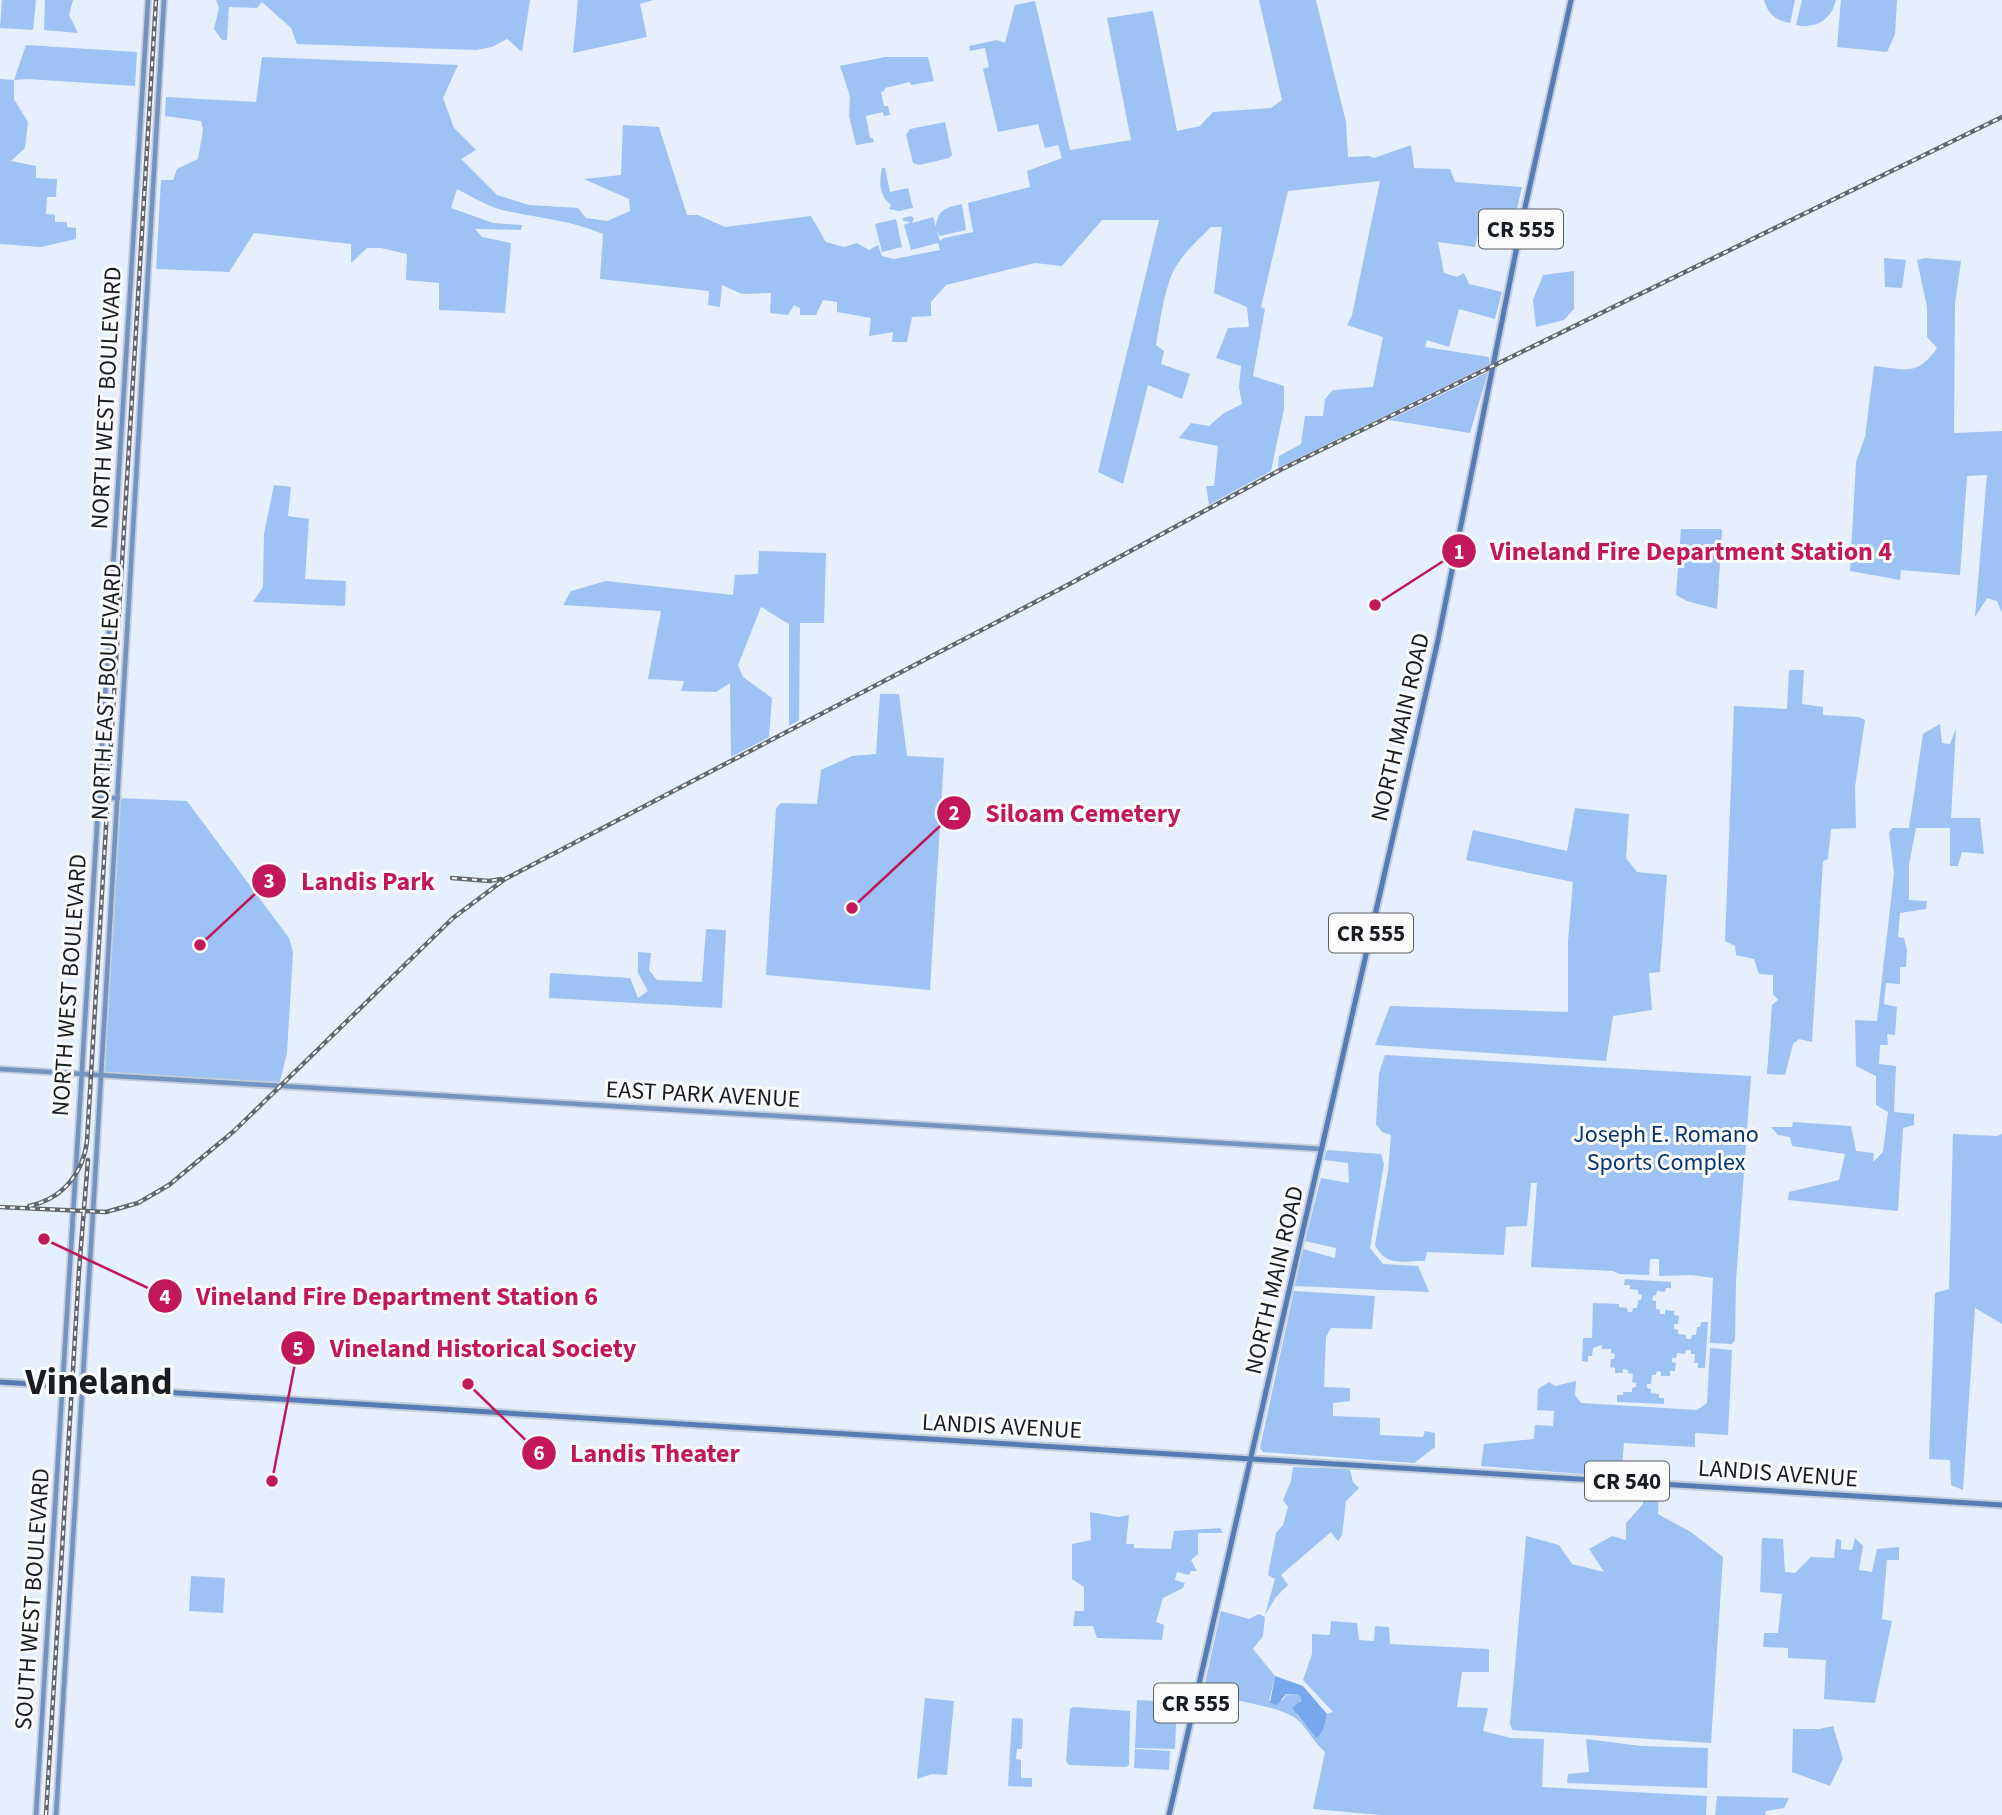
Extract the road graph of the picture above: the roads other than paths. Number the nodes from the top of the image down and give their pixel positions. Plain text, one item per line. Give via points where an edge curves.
1 (148, 0) edge
2 (164, 0) edge
3 (1571, 0) edge
4 (99, 798) junction
5 (118, 798) junction
6 (0, 1069) edge
7 (82, 1074) junction
8 (101, 1075) junction
9 (1322, 1149) junction
10 (0, 1382) edge
11 (62, 1385) junction
12 (82, 1387) junction
13 (1251, 1459) junction
14 (2002, 1505) edge
15 (36, 1815) edge
16 (56, 1815) edge
17 (1169, 1815) edge

1 - 4 main road, NORTH WEST BOULEVARD
2 - 5 main road, NORTH EAST BOULEVARD
3 - 9 main road, NORTH MAIN ROAD / CR 555 via 1440,628
4 - 5 main road
4 - 7 main road, NORTH WEST BOULEVARD
5 - 8 main road, NORTH EAST BOULEVARD
6 - 7 main road, EAST PARK AVENUE
7 - 8 main road, EAST PARK AVENUE
7 - 11 main road, NORTH WEST BOULEVARD
8 - 9 main road, EAST PARK AVENUE
8 - 12 main road, NORTH EAST BOULEVARD
9 - 13 main road, NORTH MAIN ROAD
10 - 11 main road, LANDIS AVENUE
11 - 12 main road, LANDIS AVENUE
11 - 15 main road, SOUTH WEST BOULEVARD
12 - 13 main road, LANDIS AVENUE
12 - 16 main road, NORTH EAST BOULEVARD
13 - 14 main road, LANDIS AVENUE / CR 540
13 - 17 main road, CR 555

